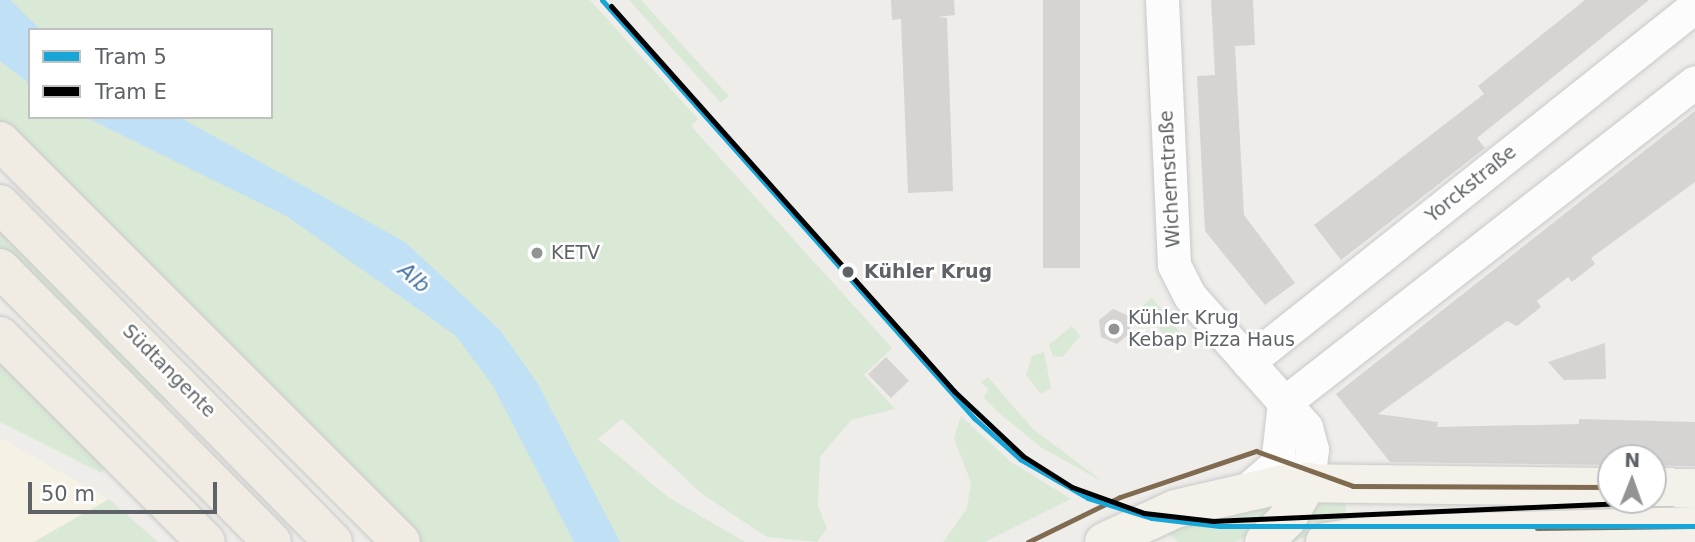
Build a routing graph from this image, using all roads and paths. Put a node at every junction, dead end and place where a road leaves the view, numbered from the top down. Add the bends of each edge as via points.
1 (1162, 0) edge
2 (1691, 0) edge
3 (1695, 6) edge
4 (1695, 82) edge
5 (0, 141) edge
6 (0, 204) edge
7 (0, 268) edge
8 (0, 336) edge
9 (1248, 362) junction
10 (1284, 403) junction
11 (1308, 482) junction
12 (1597, 486) edge
13 (1667, 487) edge
14 (1695, 488) edge
15 (1247, 490) junction
16 (1695, 526) edge
17 (1128, 538) edge
18 (206, 542) edge
19 (272, 542) edge
20 (333, 542) edge
21 (401, 542) edge
22 (1264, 542) edge
23 (1325, 542) edge

1 - 9 street, Wichernstraße via 1174,265 1190,296
2 - 3 street
3 - 9 street, Yorckstraße
4 - 10 street
5 - 21 highway
6 - 20 highway, Südtangente
7 - 19 highway
8 - 18 highway
9 - 10 street, Wichernstraße
10 - 11 street, Wichernstraße via 1308,432
10 - 15 street via 1277,464 1267,478
11 - 12 main road via 1376,488
11 - 15 main road
11 - 22 main road via 1287,519
13 - 14 main road
15 - 17 main road
16 - 23 main road via 1380,534

